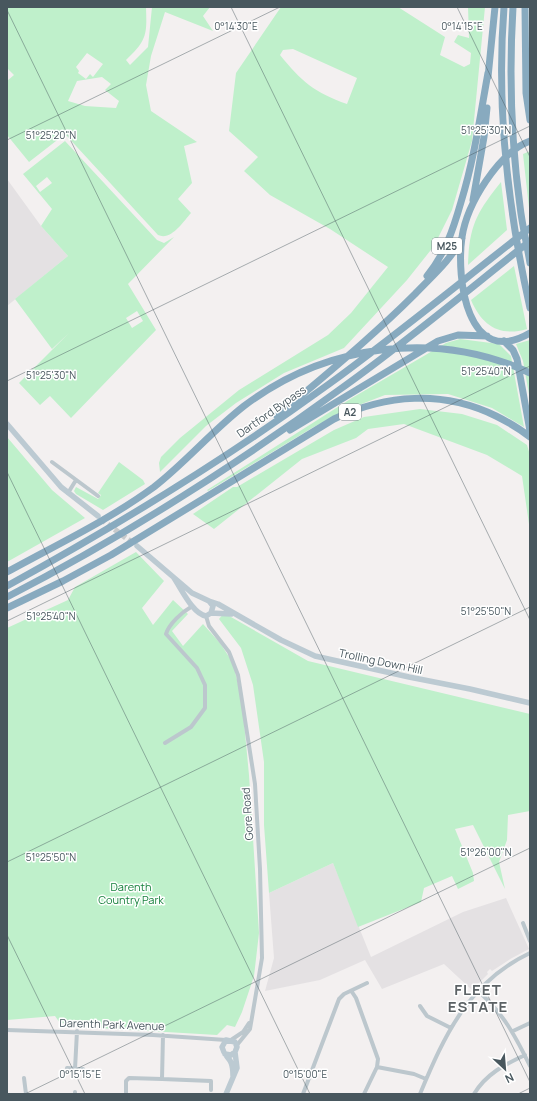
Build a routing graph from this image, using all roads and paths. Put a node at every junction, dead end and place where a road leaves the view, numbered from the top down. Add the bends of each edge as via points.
1 (495, 7) edge
2 (504, 7) edge
3 (513, 7) edge
4 (525, 10) edge
5 (530, 65) edge
6 (488, 74) junction
7 (530, 120) edge
8 (530, 141) edge
9 (472, 208) junction
10 (530, 228) edge
11 (462, 238) junction
12 (530, 241) edge
13 (530, 263) edge
14 (530, 308) edge
15 (530, 332) edge
16 (487, 336) junction
17 (366, 341) junction
18 (504, 341) junction
19 (530, 373) edge
20 (7, 424) edge
21 (530, 431) edge
22 (530, 437) edge
23 (240, 446) junction
24 (245, 456) junction
25 (52, 462) dead end
26 (76, 480) junction
27 (68, 493) junction
28 (98, 496) dead end
29 (98, 516) tunnel mouth
30 (137, 546) tunnel mouth
31 (7, 572) edge
32 (174, 578) junction
33 (7, 586) edge
34 (196, 596) junction
35 (7, 597) edge
36 (209, 601) junction
37 (190, 605) junction
38 (7, 608) edge
39 (209, 614) junction
40 (237, 615) junction
41 (530, 703) edge
42 (166, 743) dead end
43 (523, 923) dead end
44 (530, 941) edge
45 (530, 953) edge
46 (367, 983) dead end
47 (477, 990) junction
48 (352, 992) junction
49 (420, 1006) dead end
50 (251, 1020) junction
51 (530, 1023) edge
52 (451, 1028) junction
53 (7, 1030) edge
54 (77, 1031) junction
55 (513, 1031) junction
56 (163, 1035) junction
57 (216, 1040) junction
58 (229, 1040) junction
59 (237, 1045) junction
60 (222, 1047) junction
61 (236, 1052) junction
62 (225, 1054) junction
63 (525, 1055) junction
64 (530, 1066) edge
65 (377, 1067) junction
66 (67, 1068) dead end
67 (75, 1069) junction
68 (83, 1069) dead end
69 (233, 1076) junction
70 (24, 1078) dead end
71 (162, 1079) junction
72 (426, 1079) junction
73 (211, 1090) dead end
74 (26, 1094) edge
75 (126, 1094) edge
76 (226, 1094) edge
77 (303, 1094) edge
78 (364, 1094) edge
79 (420, 1094) edge
80 (474, 1094) edge

1 - 6 highway, M25
2 - 14 highway via 501,72 506,169
3 - 13 highway via 511,73 515,163
4 - 5 highway
4 - 7 highway via 526,93
6 - 9 highway, M25 via 484,137
6 - 17 highway, M25 via 471,168 446,247 431,271
8 - 9 highway via 514,149 499,164
9 - 11 highway
10 - 23 highway, Dartford Bypass via 344,373
11 - 16 highway via 461,264 465,302 472,320
11 - 17 highway via 438,271
12 - 24 highway, Dartford Bypass / A2 via 347,385
15 - 18 highway
16 - 18 highway
16 - 24 highway via 458,335 438,341
17 - 23 highway
18 - 21 highway via 518,359
19 - 31 highway via 477,355 432,348 383,349 331,361 291,377 254,399 178,466 132,502
20 - 27 main road
22 - 38 highway, A2 via 488,412 458,402 424,398 376,402 334,419 117,551
23 - 33 highway, Dartford Bypass via 139,511
24 - 35 highway, Dartford Bypass / A2 via 194,490
25 - 26 street
26 - 27 street
26 - 28 street
27 - 29 main road
30 - 32 main road
32 - 34 main road, Trolling Down Hill
32 - 37 main road
34 - 36 main road, Trolling Down Hill
34 - 37 main road
36 - 39 main road via 213,606
36 - 40 main road, Trolling Down Hill
37 - 39 main road via 200,614
37 - 42 street via 166,634 197,668 204,685 205,708 192,727
39 - 40 main road, Trolling Down Hill
39 - 50 street, Gore Road via 209,626 229,652 237,671 254,771 262,938 260,974
40 - 41 main road, Trolling Down Hill via 300,650 325,659 470,688
43 - 44 street
45 - 47 street via 500,969
46 - 48 street
47 - 52 street
47 - 55 street
48 - 65 street via 355,994 374,1047 378,1060
48 - 77 street via 343,994 338,1000
49 - 52 street via 427,1016
50 - 58 street, Gore Road via 243,1032
50 - 59 street, Gore Road via 247,1034
51 - 55 street
52 - 72 street
53 - 54 street, Darenth Park Avenue
54 - 56 street, Darenth Park Avenue
54 - 67 street
55 - 63 street
56 - 57 street, Darenth Park Avenue
56 - 71 street
57 - 58 street, Darenth Park Avenue
57 - 60 street
58 - 59 main road
58 - 60 main road
59 - 61 main road
60 - 62 main road
61 - 62 main road via 231,1055
61 - 69 main road via 238,1064
62 - 69 main road via 232,1061
63 - 64 street
63 - 80 street via 494,1071
65 - 72 street via 414,1074
65 - 78 street
66 - 67 street
67 - 68 street
69 - 76 main road
70 - 74 street
71 - 73 street via 211,1081
71 - 75 street via 129,1078 126,1081
72 - 79 street

